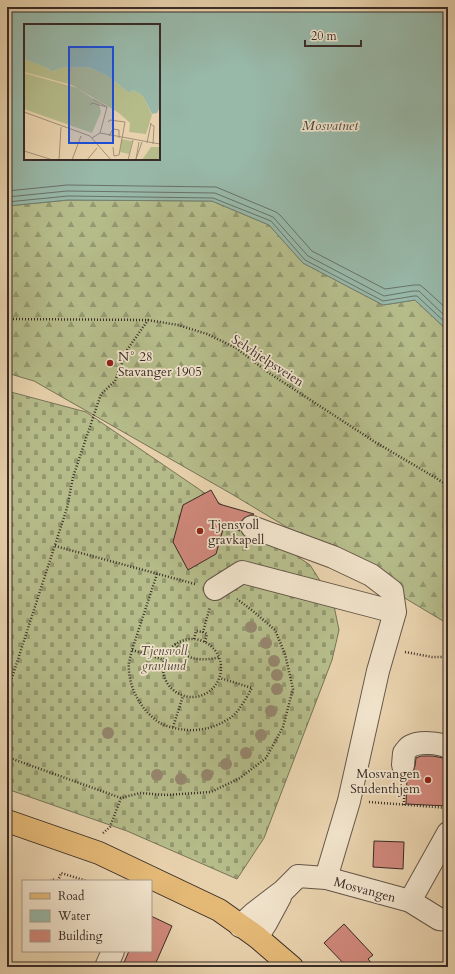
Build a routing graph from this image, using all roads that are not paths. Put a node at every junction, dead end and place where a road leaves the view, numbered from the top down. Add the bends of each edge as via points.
1 (252, 527) dead end
2 (215, 589) road end
3 (395, 612) junction
4 (448, 747) edge
5 (403, 765) dead end
6 (7, 821) edge
7 (448, 833) edge
8 (326, 878) junction
9 (410, 900) junction
10 (448, 920) edge
11 (248, 931) junction
12 (113, 952) edge
13 (106, 967) edge
14 (292, 967) edge

1 - 3 street via 333,557 371,575 392,591
2 - 3 street via 242,572
3 - 8 street via 378,671 349,800
4 - 5 street via 424,743 410,746 404,753
6 - 11 main road via 99,853 219,910
7 - 9 street
8 - 9 street, Mosvangen
8 - 11 street, Mosvangen via 298,876 253,914
9 - 10 street, Mosvangen via 439,918
11 - 14 main road
12 - 13 street

